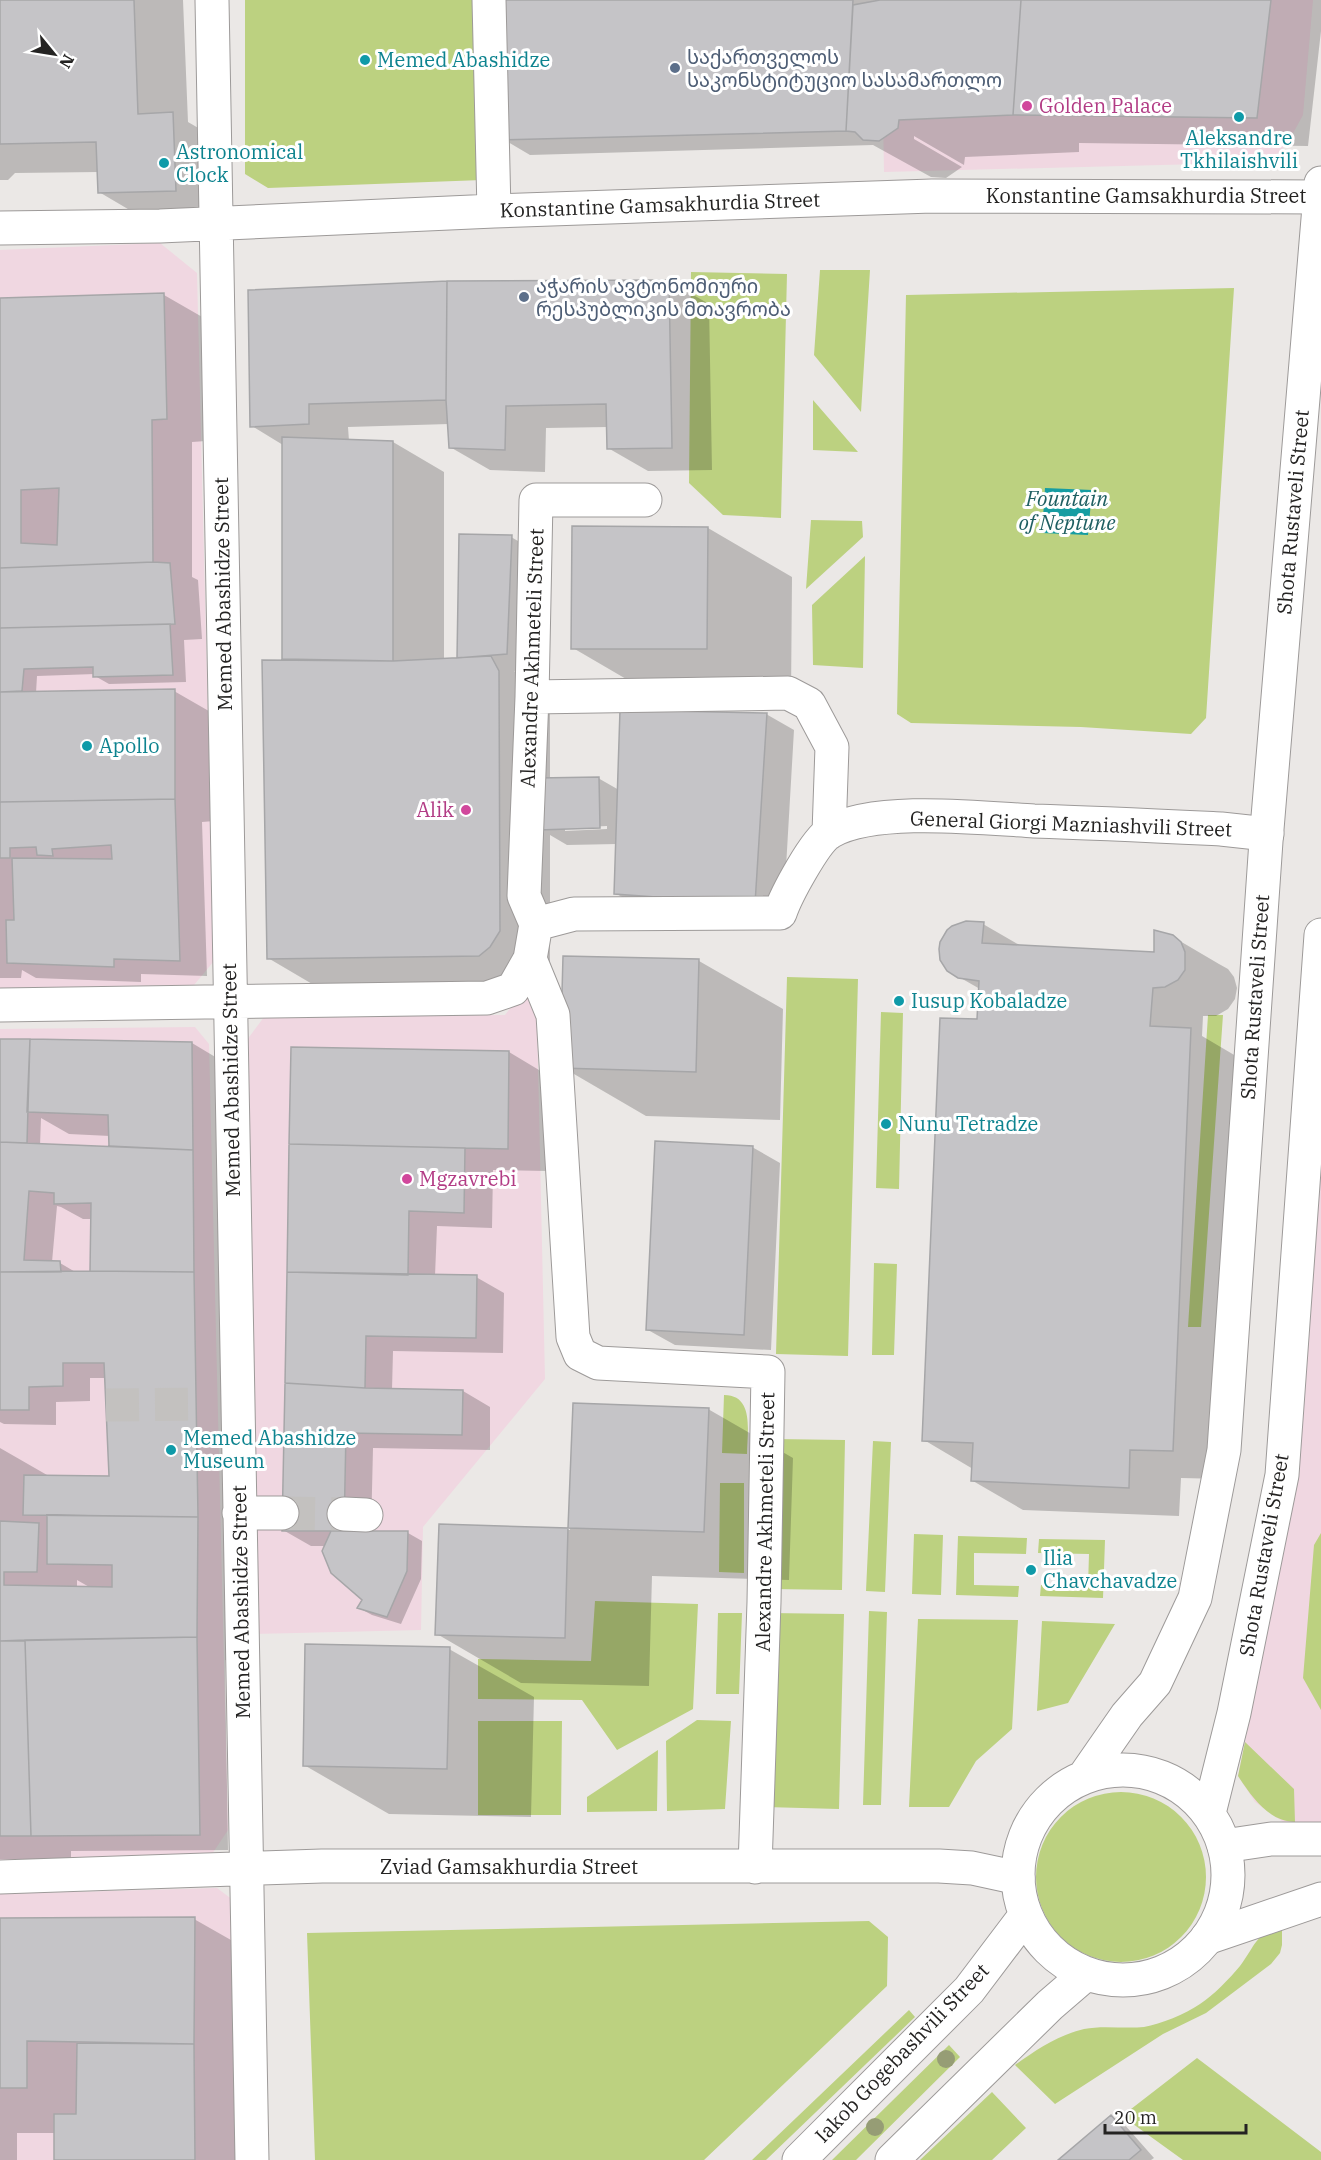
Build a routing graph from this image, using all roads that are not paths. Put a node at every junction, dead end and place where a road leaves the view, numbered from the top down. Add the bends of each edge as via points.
1 (212, 0) edge
2 (489, 0) edge
3 (1320, 190) edge
4 (494, 211) junction
5 (215, 223) junction
6 (0, 228) edge
7 (645, 500) dead end
8 (532, 697) junction
9 (829, 833) junction
10 (1267, 834) junction
11 (536, 924) junction
12 (1321, 935) edge
13 (530, 959) junction
14 (229, 1002) junction
15 (0, 1005) edge
16 (1310, 1243) edge
17 (282, 1512) tunnel mouth
18 (239, 1513) junction
19 (1084, 1777) junction
20 (1209, 1813) junction
21 (1321, 1839) edge
22 (1224, 1846) junction
23 (755, 1867) junction
24 (246, 1869) junction
25 (0, 1877) edge
26 (1018, 1878) junction
27 (1321, 1899) edge
28 (1025, 1916) junction
29 (1207, 1938) junction
30 (1086, 1974) junction
31 (252, 2160) edge
32 (799, 2160) edge
33 (892, 2160) edge

1 - 5 street, Memed Abashidze Street
2 - 4 street
3 - 4 street, Konstantine Gamsakhurdia Street via 932,196
3 - 10 street, Shota Rustaveli Street
4 - 5 street, Konstantine Gamsakhurdia Street
5 - 6 street, Konstantine Gamsakhurdia Street
5 - 14 street, Memed Abashidze Street
7 - 8 street, Alexandre Akhmeteli Street via 536,500
8 - 9 street via 788,693 809,704 832,747
8 - 11 street, Alexandre Akhmeteli Street via 524,896
9 - 10 street, General Giorgi Mazniashvili Street via 859,822 916,815
9 - 11 street via 786,895 780,913 574,914
10 - 19 street, Shota Rustaveli Street via 1222,1461 1195,1598 1155,1683 1126,1715
11 - 13 street
12 - 16 street, Shota Rustaveli Street
13 - 14 street via 513,988 487,998
13 - 23 street, Alexandre Akhmeteli Street via 553,1015 573,1337 580,1354 598,1363 768,1372
14 - 15 street
14 - 18 street, Memed Abashidze Street
16 - 20 street, Shota Rustaveli Street via 1282,1475 1234,1713
17 - 18 street
18 - 24 street, Memed Abashidze Street
19 - 20 street via 1118,1769 1152,1773 1184,1788
19 - 26 street via 1056,1793 1035,1816 1021,1846
20 - 22 street
21 - 22 street via 1271,1839
22 - 29 street via 1228,1878 1223,1910
23 - 24 street, Zviad Gamsakhurdia Street
23 - 26 street, Zviad Gamsakhurdia Street via 939,1866
24 - 25 street, Zviad Gamsakhurdia Street
24 - 31 street, Memed Abashidze Street
26 - 28 street
27 - 29 street
28 - 30 street via 1050,1951
28 - 32 street, Iakob Gogebashvili Street via 969,1990
29 - 30 street via 1183,1961 1153,1976 1119,1981
30 - 33 street

